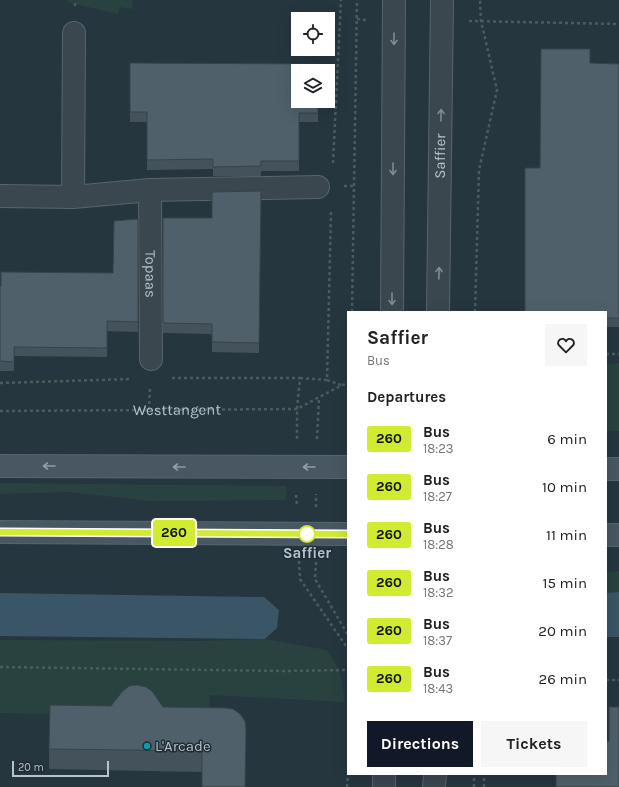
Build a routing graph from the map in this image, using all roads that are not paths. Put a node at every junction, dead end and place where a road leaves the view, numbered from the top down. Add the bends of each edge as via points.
1 (442, 0) edge
2 (394, 10) edge
3 (74, 33) dead end
4 (318, 186) dead end
5 (150, 190) junction
6 (0, 196) edge
7 (72, 197) junction
8 (392, 311) edge
9 (438, 311) edge
10 (151, 358) dead end
11 (0, 466) edge
12 (347, 467) edge
13 (607, 469) edge
14 (619, 469) edge
15 (0, 532) edge
16 (347, 534) edge
17 (607, 535) edge
18 (619, 535) edge
19 (384, 775) edge
20 (435, 775) edge
21 (384, 787) edge
22 (434, 787) edge

9 -> 1 street, Saffier
2 -> 8 street
3 - 7 street
4 - 5 street
5 - 7 street
5 - 10 street, Topaas
6 - 7 street
12 -> 11 main road
13 - 14 main road
15 - 16 main road
17 - 18 main road
19 - 21 street
20 - 22 street

